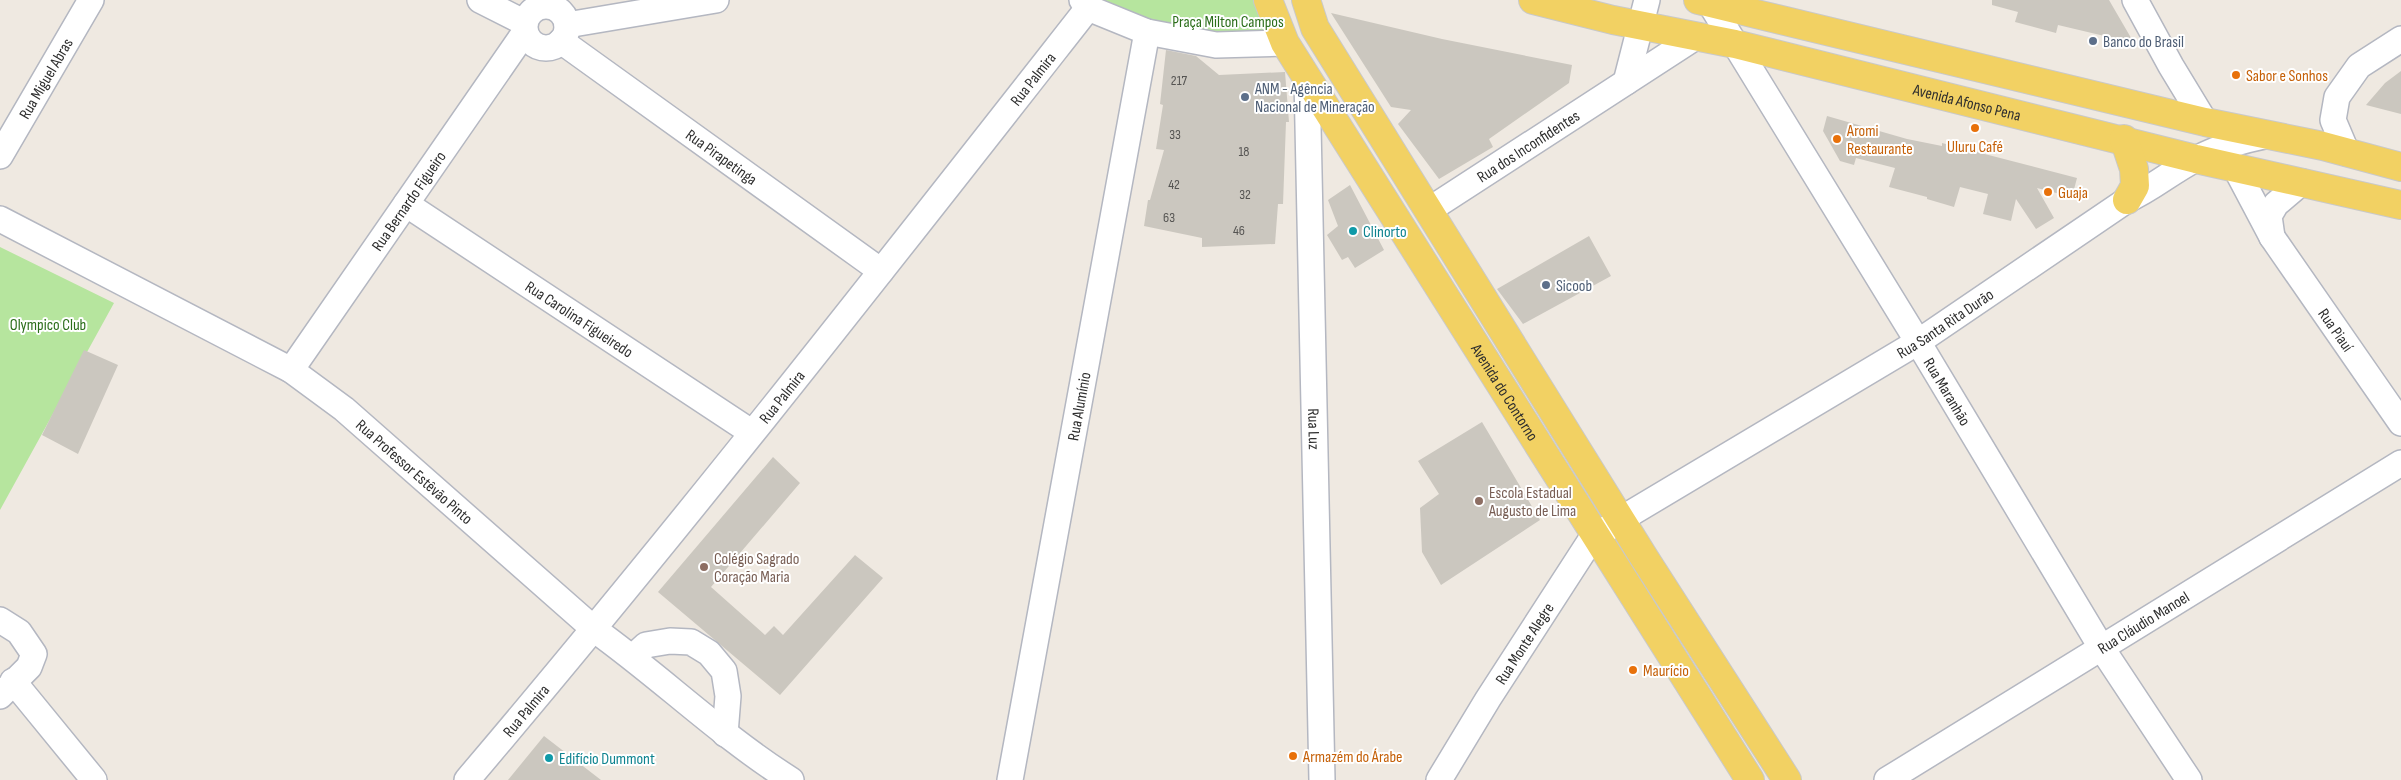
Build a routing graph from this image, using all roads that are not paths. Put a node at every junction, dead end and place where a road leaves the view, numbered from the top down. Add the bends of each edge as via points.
1 (91, 0) edge
2 (480, 0) edge
3 (716, 0) edge
4 (1268, 0) edge
5 (1306, 0) edge
6 (1533, 0) edge
7 (2135, 0) edge
8 (1705, 1) edge
9 (1085, 4) edge
10 (1754, 5) edge
11 (1644, 12) edge
12 (560, 18) edge
13 (525, 28) junction
14 (1147, 32) junction
15 (1696, 36) junction
16 (2401, 39) edge
17 (1285, 43) junction
18 (1735, 44) junction
19 (1307, 79) junction
20 (1626, 82) junction
21 (2206, 122) junction
22 (2269, 135) junction
23 (2124, 139) junction
24 (2347, 153) junction
25 (0, 156) edge
26 (2196, 159) junction
27 (2235, 167) junction
28 (2401, 167) edge
29 (2302, 182) junction
30 (2127, 200) junction
31 (406, 204) junction
32 (2401, 205) edge
33 (1428, 210) junction
34 (0, 219) edge
35 (2272, 237) junction
36 (881, 271) junction
37 (1918, 342) junction
38 (291, 370) junction
39 (2401, 422) edge
40 (751, 432) junction
41 (2401, 463) edge
42 (1622, 521) junction
43 (1594, 535) junction
44 (0, 620) edge
45 (595, 630) junction
46 (2101, 647) junction
47 (633, 657) junction
48 (6, 688) edge
49 (725, 734) junction
50 (94, 780) edge
51 (467, 780) edge
52 (791, 780) edge
53 (1010, 780) edge
54 (1322, 780) edge
55 (1439, 780) edge
56 (1750, 780) edge
57 (1787, 780) edge
58 (1887, 780) edge
59 (2189, 780) edge

1 - 25 street, Rua Miguel Abras
2 - 13 street
3 - 12 street
4 - 17 main road, Avenida do Contorno
5 - 33 main road, Avenida do Contorno via 1315,28
6 - 11 main road, Avenida Afonso Pena
7 - 21 street
8 - 10 main road
8 - 18 street, Rua Maranhão
9 - 14 street
9 - 36 street, Rua Palmira
10 - 21 main road
11 - 15 main road, Avenida Afonso Pena
11 - 20 street
12 - 13 street via 536,9
12 - 13 street via 553,46 543,48 530,41
12 - 36 street, Rua Pirapetinga
13 - 31 street, Rua Bernardo Figueiro
14 - 17 street via 1216,45
14 - 53 street, Rua Alumínio
15 - 18 main road, Avenida Afonso Pena
15 - 20 street, Rua dos Inconfidentes
16 - 24 street via 2359,66 2337,97 2333,120
17 - 19 main road, Avenida do Contorno
18 - 23 main road, Avenida Afonso Pena
18 - 37 street, Rua Maranhão
19 - 43 main road, Avenida do Contorno
19 - 54 street, Rua Luz
20 - 33 street, Rua dos Inconfidentes
21 - 22 main road
22 - 24 main road
22 - 26 street, Rua Santa Rita Durão via 2230,144
23 - 26 main road, Avenida Afonso Pena
23 - 30 main road via 2134,169 2135,186
24 - 28 main road
26 - 27 main road, Avenida Afonso Pena
26 - 30 street, Rua Santa Rita Durão via 2146,192
27 - 29 main road, Avenida Afonso Pena
27 - 35 street, Rua Piauí
29 - 32 main road, Avenida Afonso Pena
29 - 35 street via 2276,204 2269,216
30 - 37 street, Rua Santa Rita Durão
31 - 38 street, Rua Bernardo Figueiro
31 - 40 street, Rua Carolina Figueiredo
33 - 42 main road, Avenida do Contorno
34 - 38 street, Rua Professor Estêvão Pinto
35 - 39 street, Rua Piauí
36 - 40 street, Rua Palmira
37 - 42 street, Rua Santa Rita Durão
37 - 46 street, Rua Maranhão
38 - 45 street, Rua Professor Estêvão Pinto via 344,409
40 - 45 street, Rua Palmira
41 - 46 street, Rua Cláudio Manoel
42 - 43 street
42 - 57 main road, Avenida do Contorno
43 - 55 street, Rua Monte Alegre
43 - 56 main road, Avenida do Contorno
44 - 48 street via 19,632 34,654 29,666
45 - 47 street, Rua Professor Estêvão Pinto
45 - 51 street, Rua Palmira
46 - 58 street, Rua Cláudio Manoel
46 - 59 street, Rua Maranhão
47 - 49 street, Rua Professor Estêvão Pinto
47 - 49 street via 646,645 670,641 692,642 709,653 724,671 728,696
48 - 50 street
49 - 52 street, Rua Professor Estêvão Pinto

